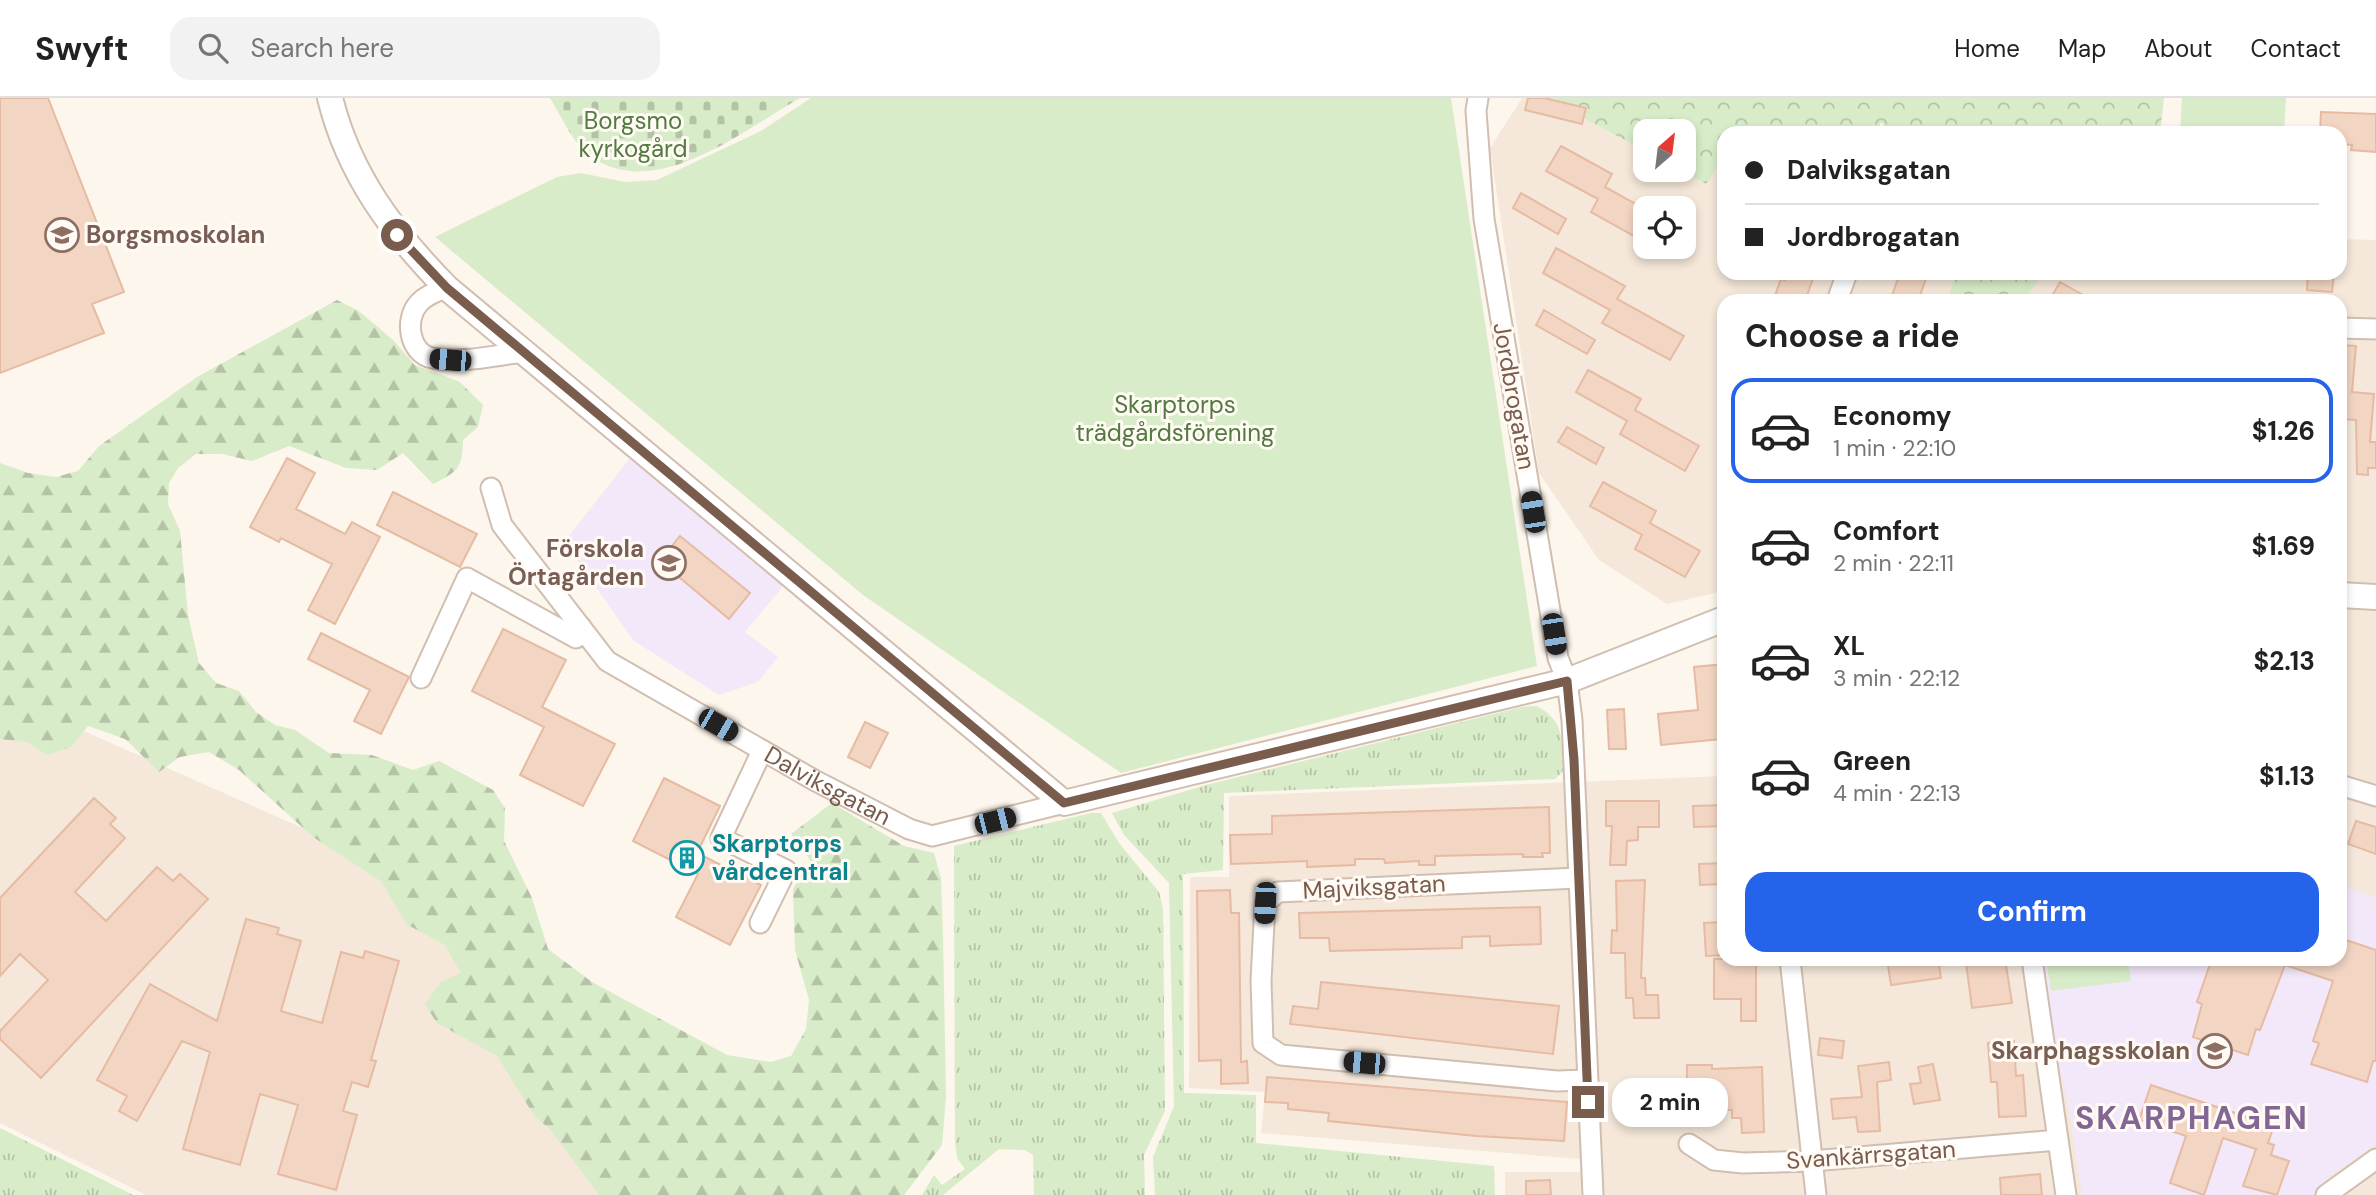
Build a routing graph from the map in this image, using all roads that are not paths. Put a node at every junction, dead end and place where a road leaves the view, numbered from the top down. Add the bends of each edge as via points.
1 (330, 98) edge
2 (1478, 98) edge
3 (447, 288) junction
4 (2347, 328) edge
5 (2376, 329) edge
6 (525, 352) junction
7 (491, 488) dead end
8 (2347, 595) edge
9 (2376, 597) edge
10 (1717, 622) edge
11 (581, 627) junction
12 (421, 678) dead end
13 (1567, 681) junction
14 (762, 751) junction
15 (2347, 787) edge
16 (2376, 796) edge
17 (1064, 803) junction
18 (1578, 878) junction
19 (760, 923) dead end
20 (1791, 966) edge
21 (2033, 966) edge
22 (1587, 1080) junction
23 (2057, 1140) junction
24 (1689, 1144) dead end
25 (2376, 1159) edge
26 (1812, 1161) junction
27 (1593, 1195) edge
28 (1816, 1195) edge
29 (2066, 1195) edge
30 (2326, 1195) edge

1 - 3 street via 359,177 397,235
2 - 13 street, Jordbrogatan via 1484,219 1558,658
3 - 6 street
3 - 6 street via 418,304 411,318 415,346 429,358
4 - 5 street
6 - 17 street
7 - 11 street, Dalviksgatan via 502,525
8 - 9 street
10 - 13 street, Dalviksgatan
11 - 12 street via 576,638 467,578
11 - 14 street, Dalviksgatan via 607,661
13 - 17 street, Dalviksgatan
13 - 18 street, Jordbrogatan
14 - 17 street, Dalviksgatan via 909,829 932,836
14 - 19 street via 722,838 786,870
15 - 16 street
18 - 22 street, Jordbrogatan
18 - 22 street, Majviksgatan via 1278,892 1265,903 1263,1043 1281,1055
20 - 26 street
21 - 23 street
22 - 27 street, Jordbrogatan
23 - 26 street, Svankärrsgatan
23 - 29 street
24 - 26 street, Svankärrsgatan via 1714,1160
25 - 30 street
26 - 28 street

